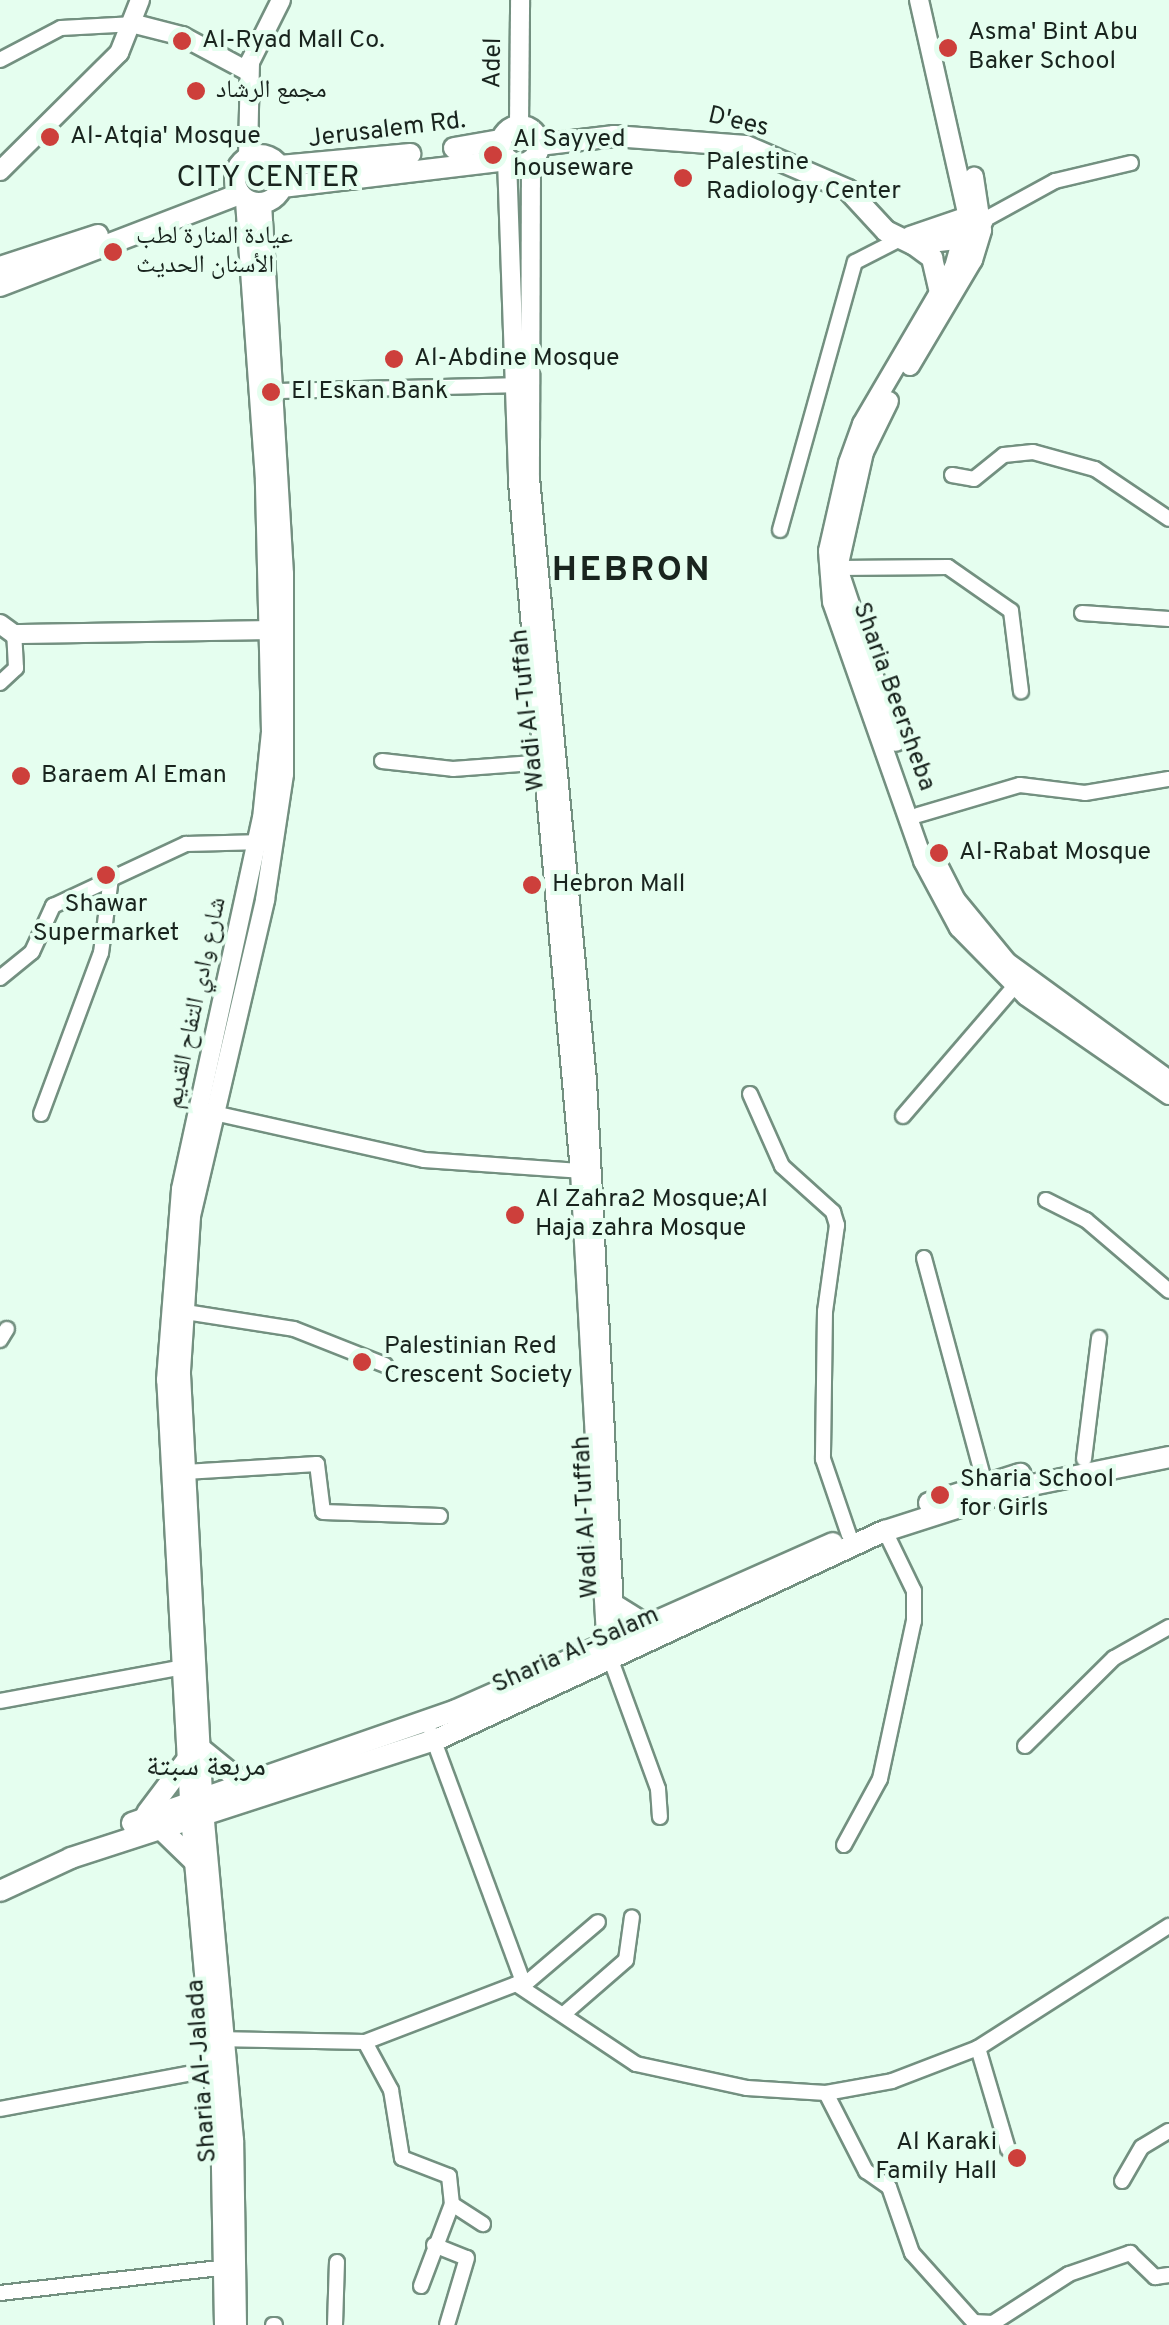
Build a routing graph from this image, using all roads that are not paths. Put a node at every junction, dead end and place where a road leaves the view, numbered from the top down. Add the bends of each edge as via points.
1 (140, 0) edge
2 (281, 0) edge
3 (520, 0) edge
4 (918, 0) edge
5 (928, 0) edge
6 (135, 24) junction
7 (0, 60) edge
8 (249, 72) junction
9 (519, 126) junction
10 (504, 150) junction
11 (535, 153) junction
12 (248, 158) junction
13 (1130, 163) dead end
14 (0, 171) edge
15 (281, 176) junction
16 (245, 194) junction
17 (972, 226) junction
18 (905, 242) junction
19 (0, 267) edge
20 (0, 286) edge
21 (940, 294) junction
22 (516, 385) junction
23 (275, 391) junction
24 (952, 476) dead end
25 (1169, 519) edge
26 (780, 530) dead end
27 (838, 568) junction
28 (1082, 613) dead end
29 (1169, 619) edge
30 (7, 629) edge
31 (278, 631) junction
32 (0, 683) edge
33 (1021, 691) dead end
34 (382, 761) dead end
35 (547, 762) junction
36 (1169, 779) edge
37 (918, 815) junction
38 (266, 842) junction
39 (111, 878) junction
40 (0, 978) edge
41 (1014, 986) junction
42 (1169, 1080) edge
43 (750, 1094) dead end
44 (1169, 1096) edge
45 (207, 1111) junction
46 (41, 1114) dead end
47 (903, 1116) dead end
48 (580, 1170) junction
49 (1046, 1200) dead end
50 (924, 1258) dead end
51 (1169, 1291) edge
52 (176, 1310) junction
53 (1100, 1338) dead end
54 (385, 1364) dead end
55 (1169, 1444) edge
56 (1169, 1457) edge
57 (1084, 1458) junction
58 (184, 1472) junction
59 (985, 1484) junction
60 (440, 1516) dead end
61 (885, 1532) junction
62 (849, 1535) junction
63 (616, 1606) junction
64 (650, 1626) junction
65 (1169, 1627) edge
66 (611, 1650) junction
67 (182, 1667) junction
68 (0, 1700) edge
69 (419, 1724) junction
70 (438, 1738) junction
71 (1025, 1746) dead end
72 (194, 1755) junction
73 (244, 1784) junction
74 (197, 1808) junction
75 (660, 1816) dead end
76 (149, 1824) junction
77 (844, 1845) dead end
78 (194, 1862) junction
79 (0, 1876) edge
80 (0, 1891) edge
81 (632, 1917) dead end
82 (598, 1922) dead end
83 (1168, 1930) edge
84 (524, 1985) junction
85 (565, 2013) junction
86 (218, 2039) junction
87 (365, 2042) junction
88 (978, 2048) junction
89 (214, 2069) junction
90 (826, 2093) junction
91 (0, 2109) edge
92 (1169, 2131) edge
93 (1008, 2148) dead end
94 (1122, 2182) dead end
95 (452, 2204) junction
96 (483, 2224) dead end
97 (434, 2245) junction
98 (337, 2262) dead end
99 (221, 2268) junction
100 (1169, 2275) edge
101 (421, 2286) dead end
102 (0, 2293) edge
103 (224, 2325) edge
104 (238, 2325) edge
105 (336, 2325) edge
106 (447, 2325) edge

1 - 6 street
2 - 8 street
3 - 9 street, Adel
4 - 17 street
5 - 17 street
6 - 7 street via 61,28
6 - 8 street via 182,36
6 - 14 street via 96,80
8 - 12 street
9 - 10 main road
9 - 11 main road
10 - 11 main road, Jerusalem Rd.
10 - 15 main road, Jerusalem Rd.
10 - 22 street, Wadi Al-Tuffah
11 - 18 main road, D'ees via 614,136 746,146 848,190
11 - 63 street, Wadi Al-Tuffah via 530,478 587,1081
12 - 15 main road via 269,156
12 - 16 main road
13 - 17 street via 1054,181
15 - 16 main road
16 - 19 main road
16 - 20 main road
16 - 23 street, شارع وادي التفاح القديم
16 - 31 street, شارع وادي التفاح القديم
17 - 18 main road
17 - 21 street, Sharia Beersheba
17 - 27 street via 961,288 864,452
18 - 21 main road, D'ees via 932,258
18 - 26 street via 855,262
21 - 41 street, Sharia Beersheba via 862,424 836,507 827,580 932,884 959,928
22 - 23 street
22 - 35 street, Wadi Al-Tuffah
23 - 31 street, شارع وادي التفاح القديم
24 - 25 street via 974,479 1004,455 1034,452 1095,469
27 - 33 street via 948,566 1011,611
27 - 37 street, Sharia Beersheba
28 - 29 street
30 - 31 street
30 - 32 street via 16,668
31 - 38 street, شارع وادي التفاح القديم via 284,774
34 - 35 street via 453,770
35 - 48 street, Wadi Al-Tuffah
36 - 37 street via 1085,792 1020,785
37 - 42 street, Sharia Beersheba via 956,900 1007,962
38 - 39 street via 186,844
38 - 45 street, شارع وادي التفاح القديم
39 - 40 street via 53,906 32,952
39 - 46 street via 100,953
41 - 44 street, Sharia Beersheba
41 - 47 street
43 - 62 street via 782,1166 834,1212 837,1225 825,1311 823,1459
45 - 48 street via 424,1160
45 - 52 street, شارع وادي التفاح القديم
48 - 66 street, Wadi Al-Tuffah
49 - 51 street via 1086,1220
50 - 59 street
52 - 54 street via 294,1328
52 - 58 street, شارع وادي التفاح القديم
52 - 67 street, شارع وادي التفاح القديم
53 - 57 street
55 - 57 main road, Sharia Al-Salam
56 - 61 main road, Sharia Al-Salam via 1022,1487
57 - 59 main road, Sharia Al-Salam
58 - 60 street via 317,1464 322,1512
58 - 72 street, شارع وادي التفاح القديم
59 - 62 main road, Sharia Al-Salam
61 - 66 main road, Sharia Al-Salam
61 - 77 street via 914,1590 914,1621 880,1779
62 - 64 main road, Sharia Al-Salam
63 - 64 main road
63 - 66 street, Wadi Al-Tuffah
64 - 66 main road, Sharia Al-Salam
65 - 71 street via 1114,1658
66 - 69 main road, Sharia Al-Salam
66 - 70 main road, Sharia Al-Salam
66 - 75 street via 658,1790
67 - 68 street
67 - 72 street, شارع وادي التفاح القديم
69 - 70 street
69 - 73 main road, Sharia Al-Salam
70 - 74 main road, Sharia Al-Salam
70 - 84 street
72 - 73 main road
72 - 74 street, شارع وادي التفاح القديم
72 - 76 main road
73 - 74 main road, Sharia Al-Salam
74 - 76 main road, Sharia Al-Salam
74 - 78 street, Sharia Al-Jalada
74 - 86 street, Sharia Al-Jalada
76 - 78 main road
76 - 79 main road, Sharia Al-Salam
76 - 80 main road, Sharia Al-Salam
78 - 86 street, Sharia Al-Jalada
81 - 85 street via 626,1960
82 - 84 street
83 - 88 street
84 - 85 street
84 - 87 street
85 - 90 street via 594,2042 636,2064 746,2088
86 - 87 street
86 - 89 street, Sharia Al-Jalada
86 - 104 street, Sharia Al-Jalada
87 - 95 street via 391,2090 402,2158 449,2176
88 - 90 street via 892,2081
88 - 93 street
89 - 91 street
89 - 99 street, Sharia Al-Jalada
90 - 100 street via 866,2171 889,2186 912,2254 974,2322 993,2323 1069,2274 1130,2254 1156,2277
92 - 94 street via 1142,2148
95 - 96 street
95 - 97 street
97 - 101 street
97 - 106 street via 468,2258
98 - 105 street
99 - 102 street
99 - 103 street, Sharia Al-Jalada

